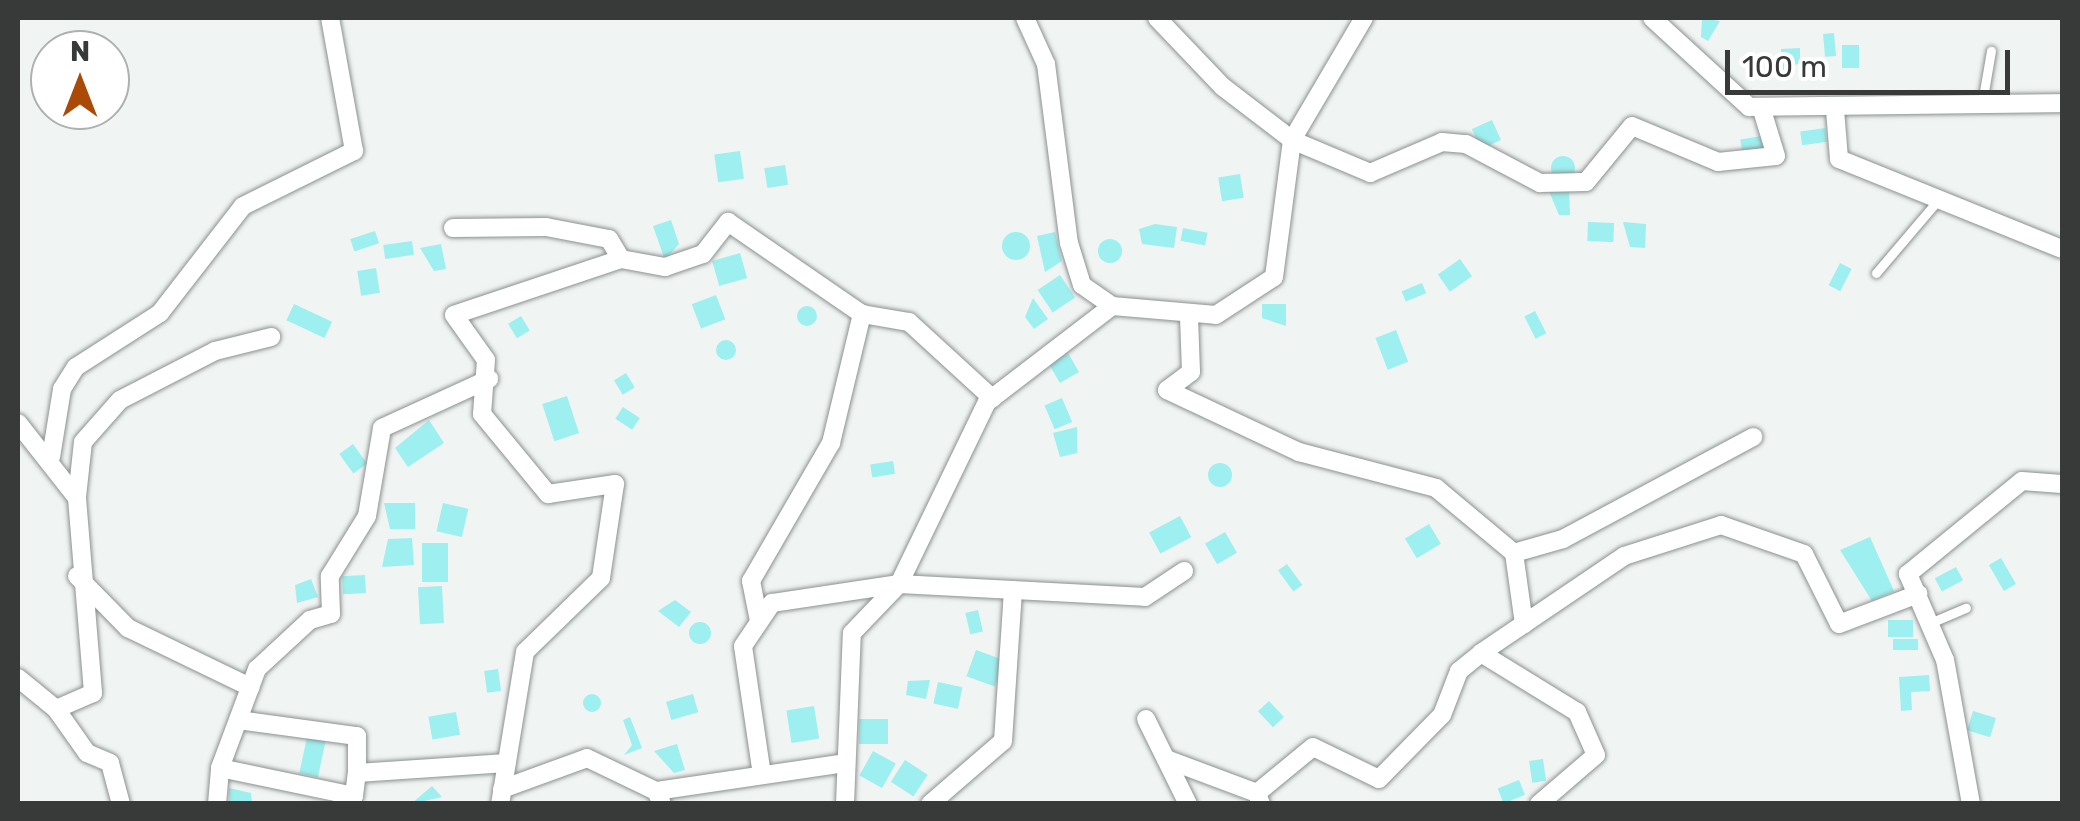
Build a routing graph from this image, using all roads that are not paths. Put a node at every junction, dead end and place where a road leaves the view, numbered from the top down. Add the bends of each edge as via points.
1 (330, 18) edge
2 (1025, 18) edge
3 (1158, 18) edge
4 (1364, 18) edge
5 (1652, 18) edge
6 (1990, 51) dead end
7 (2062, 103) edge
8 (1982, 106) junction
9 (1762, 107) junction
10 (1835, 110) junction
11 (1292, 140) junction
12 (1939, 199) junction
13 (453, 228) dead end
14 (2062, 249) edge
15 (621, 260) junction
16 (1876, 273) dead end
17 (1112, 306) junction
18 (862, 314) junction
19 (1189, 317) junction
20 (271, 337) dead end
21 (489, 379) junction
22 (992, 398) junction
23 (18, 423) edge
24 (1753, 437) dead end
25 (51, 457) junction
26 (2062, 484) edge
27 (77, 498) junction
28 (1514, 553) junction
29 (1184, 571) dead end
30 (77, 576) junction
31 (899, 584) junction
32 (1012, 590) junction
33 (1918, 594) junction
34 (1966, 608) dead end
35 (760, 621) junction
36 (1930, 623) junction
37 (1524, 624) junction
38 (1480, 653) junction
39 (18, 678) edge
40 (250, 686) junction
41 (56, 708) junction
42 (1146, 719) dead end
43 (238, 720) junction
44 (1166, 759) junction
45 (507, 763) junction
46 (846, 763) junction
47 (220, 768) junction
48 (357, 773) junction
49 (762, 775) junction
50 (354, 796) junction
51 (501, 796) edge
52 (659, 797) edge
53 (1259, 798) edge
54 (120, 804) edge
55 (217, 804) edge
56 (327, 804) edge
57 (844, 804) edge
58 (930, 804) edge
59 (1188, 804) edge
60 (1539, 804) edge
61 (1971, 804) edge

1 - 25 street via 354,151 244,206 160,313 76,367 62,388
2 - 17 street via 1046,64 1082,285
3 - 11 street via 1223,87
4 - 11 street
5 - 9 street via 1750,106
6 - 8 lane
7 - 8 street
8 - 10 street
9 - 10 street
9 - 11 street via 1776,156 1718,162 1632,126 1586,182 1540,183 1466,144 1442,142 1370,173
10 - 12 street via 1839,159
11 - 19 street via 1274,278 1216,315
12 - 14 street
12 - 16 lane
13 - 15 street via 546,227 609,239
15 - 18 street via 665,267 703,254 728,222
15 - 21 street via 454,315
17 - 19 street
17 - 22 street
18 - 22 street via 908,322
18 - 35 street via 831,443 752,581
19 - 28 street via 1191,372 1167,390 1299,452 1436,488
20 - 27 street via 216,351 120,400 82,442
21 - 40 street via 382,428 380,476 330,576 331,614 310,620 257,668
21 - 45 street via 482,414 548,494 615,484 601,578 525,652
22 - 31 street
23 - 25 street
24 - 28 street via 1563,539
25 - 27 street
26 - 33 street via 2022,482 2006,492 1988,517 1908,574
27 - 30 street
28 - 37 street
29 - 32 street via 1146,597
30 - 40 street via 128,628
30 - 41 street via 93,693
31 - 32 street
31 - 35 street via 772,603
31 - 46 street via 852,634
32 - 58 street via 1003,741
33 - 36 street
33 - 37 street via 1839,624 1804,554 1721,525 1624,556
34 - 36 lane
35 - 49 street via 743,646
36 - 61 street
37 - 38 street
38 - 53 street via 1459,671 1442,715 1379,780 1313,747
38 - 60 street via 1577,712 1596,755
39 - 41 street
40 - 43 street
41 - 54 street via 78,744 110,763
42 - 44 street
43 - 47 street
43 - 48 street via 357,736
44 - 53 street
44 - 59 street
45 - 48 street
45 - 51 street
46 - 49 street
46 - 57 street
47 - 50 street
47 - 55 street
48 - 50 street
49 - 52 street
50 - 56 street
51 - 52 street via 587,758

